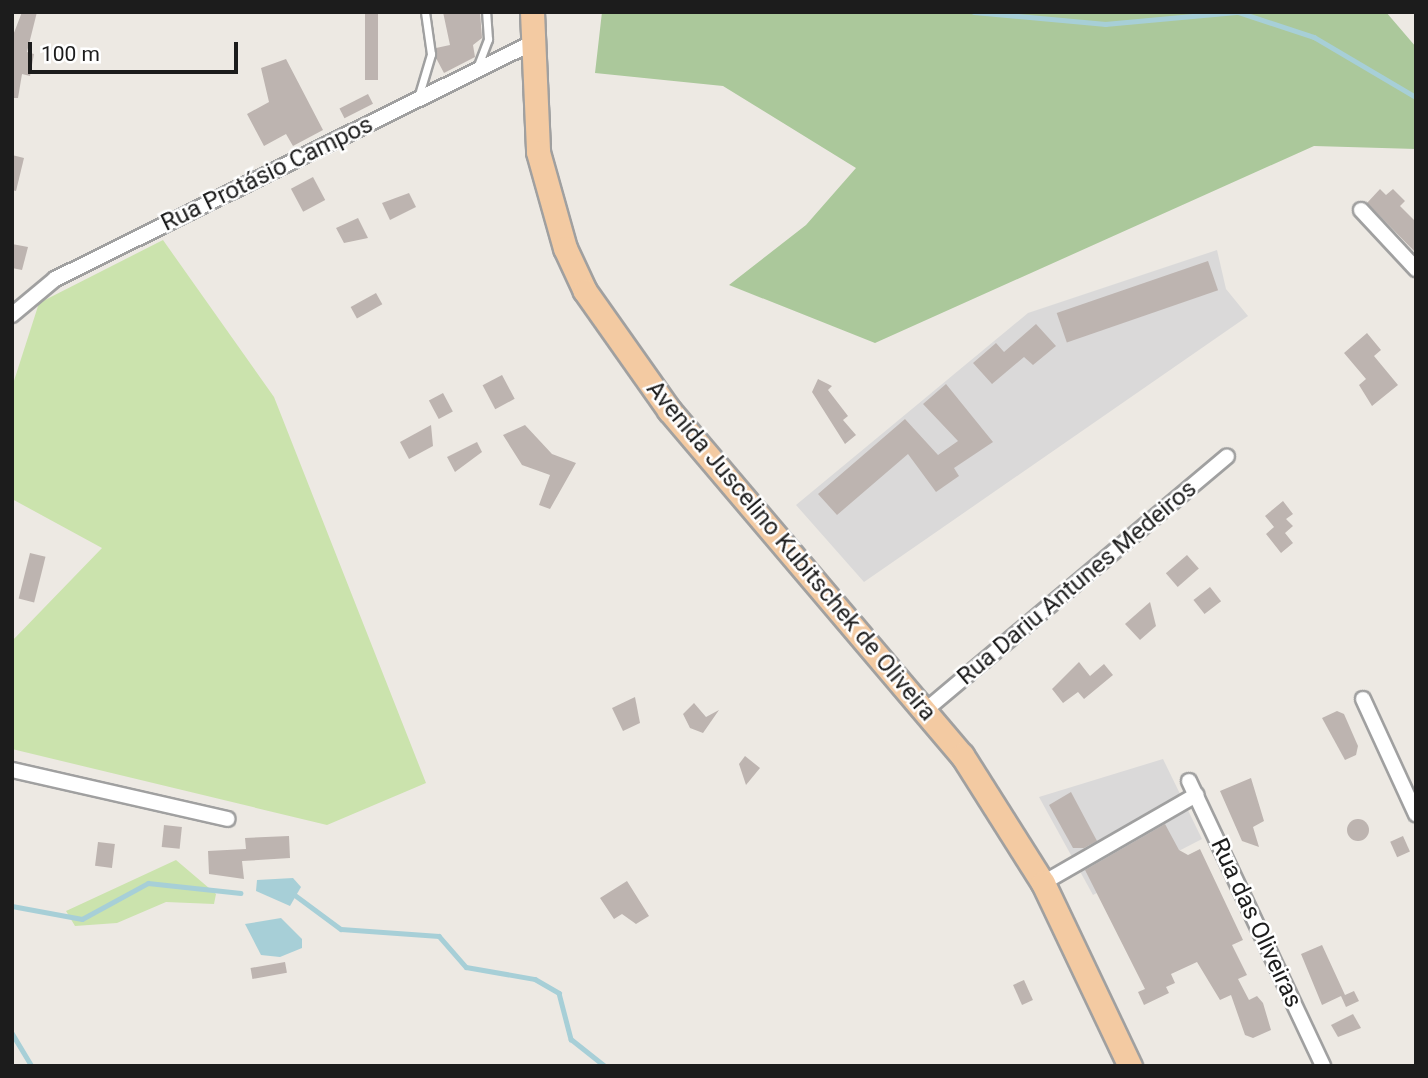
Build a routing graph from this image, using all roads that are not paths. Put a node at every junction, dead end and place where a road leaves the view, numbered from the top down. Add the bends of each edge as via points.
1 (425, 12) edge
2 (486, 12) edge
3 (532, 12) edge
4 (530, 44) junction
5 (477, 70) junction
6 (418, 99) junction
7 (1361, 210) dead end
8 (1416, 269) edge
9 (12, 315) edge
10 (1227, 456) dead end
11 (1363, 699) dead end
12 (927, 709) junction
13 (12, 770) edge
14 (1189, 781) dead end
15 (1196, 795) junction
16 (1416, 814) edge
17 (228, 819) dead end
18 (1043, 883) junction
19 (1130, 1066) edge
20 (1323, 1066) edge

1 - 6 lane via 431,54
2 - 5 lane via 488,39
3 - 4 main road, Avenida Juscelino Kubitschek de Oliveira
4 - 5 street, Rua Protásio Campos
4 - 12 main road, Avenida Juscelino Kubitschek de Oliveira via 531,102 548,196 565,248 608,328
5 - 6 street, Rua Protásio Campos
6 - 9 street, Rua Protásio Campos via 55,279
7 - 8 street
10 - 12 street, Rua Dariu Antunes Medeiros
11 - 16 street
12 - 18 main road, Avenida Juscelino Kubitschek de Oliveira via 997,805
13 - 17 street
14 - 15 street, Rua das Oliveiras
15 - 18 street
15 - 20 street, Rua das Oliveiras
18 - 19 main road, Avenida Juscelino Kubitschek de Oliveira

